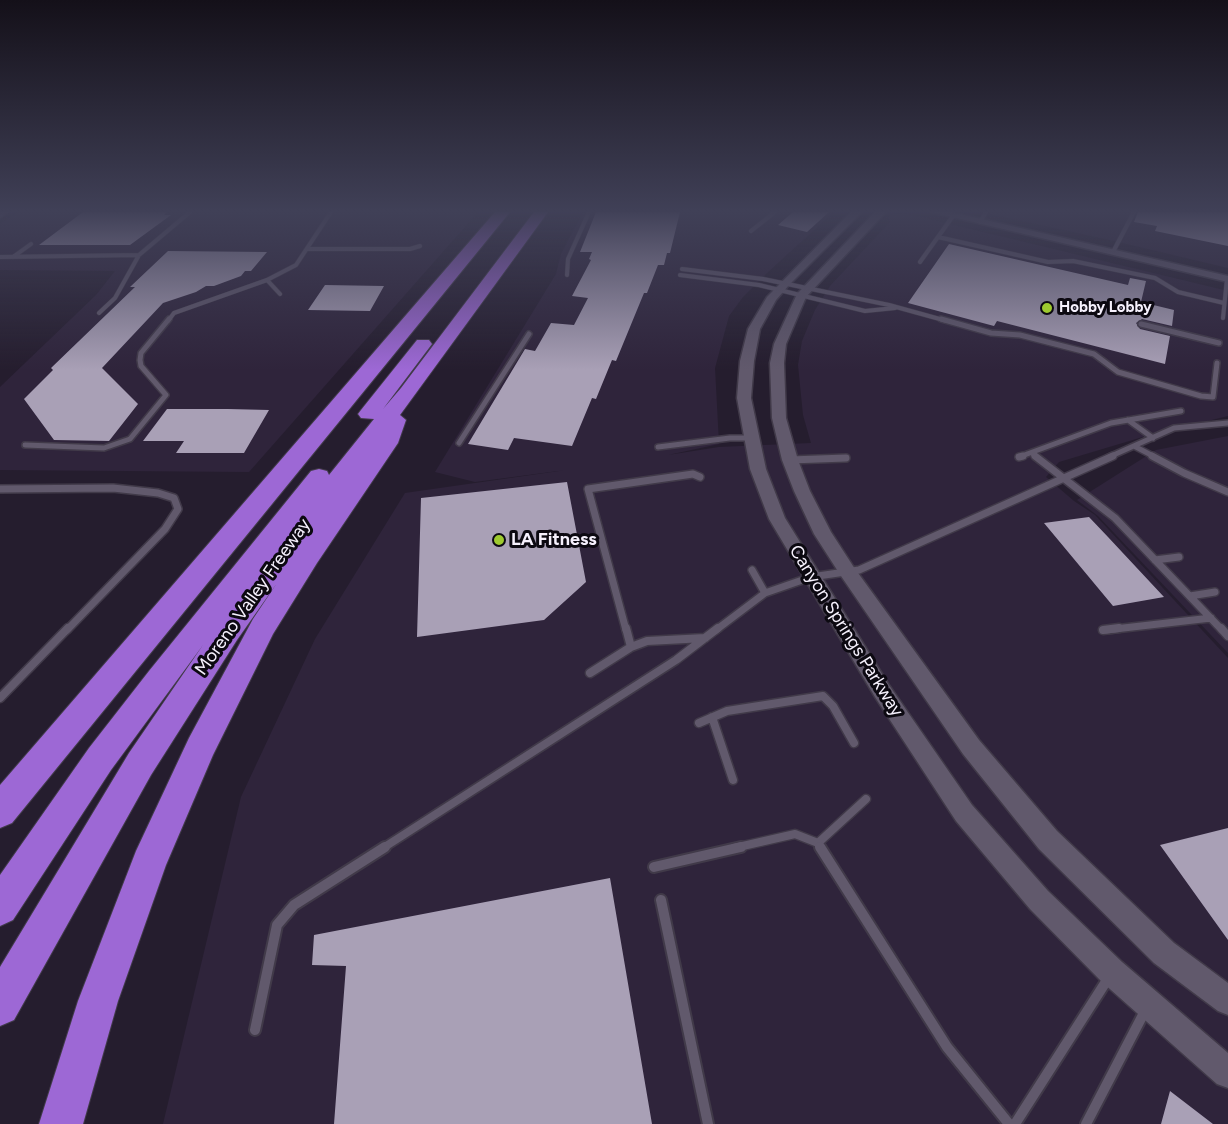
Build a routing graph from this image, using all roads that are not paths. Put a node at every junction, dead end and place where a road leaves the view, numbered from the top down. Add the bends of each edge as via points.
1 (135, 264) edge
2 (296, 264) edge
3 (459, 264) edge
4 (485, 264) edge
5 (502, 264) edge
6 (568, 264) edge
7 (805, 264) edge
8 (831, 264) edge
9 (1090, 264) edge
10 (1166, 264) edge
11 (682, 269) dead end
12 (567, 275) dead end
13 (680, 275) dead end
14 (1228, 279) edge
15 (267, 280) junction
16 (782, 287) junction
17 (805, 292) junction
18 (280, 294) dead end
19 (1224, 303) junction
20 (898, 308) junction
21 (99, 313) dead end
22 (1223, 318) dead end
23 (1141, 324) dead end
24 (529, 334) dead end
25 (1220, 343) dead end
26 (1217, 363) dead end
27 (408, 392) junction
28 (1181, 411) dead end
29 (1128, 420) junction
30 (1228, 423) edge
31 (751, 438) junction
32 (1153, 438) junction
33 (459, 443) dead end
34 (25, 444) dead end
35 (1134, 446) junction
36 (658, 447) dead end
37 (1032, 453) junction
38 (1019, 457) dead end
39 (846, 458) dead end
40 (790, 460) junction
41 (700, 477) dead end
42 (1062, 477) junction
43 (0, 489) edge
44 (1228, 492) edge
45 (1179, 557) dead end
46 (1155, 560) junction
47 (752, 570) dead end
48 (847, 571) junction
49 (811, 577) junction
50 (1215, 592) dead end
51 (765, 593) junction
52 (1190, 596) junction
53 (1211, 618) junction
54 (1103, 630) dead end
55 (1226, 632) edge
56 (705, 638) junction
57 (631, 647) junction
58 (590, 674) dead end
59 (0, 698) edge
60 (712, 717) junction
61 (699, 723) dead end
62 (854, 743) dead end
63 (39, 765) junction
64 (733, 780) dead end
65 (866, 799) dead end
66 (0, 811) edge
67 (0, 819) edge
68 (818, 843) junction
69 (654, 867) dead end
70 (661, 900) dead end
71 (0, 907) edge
72 (1112, 972) junction
73 (1228, 1001) edge
74 (1149, 1003) junction
75 (0, 1006) edge
76 (255, 1029) dead end
77 (1228, 1073) edge
78 (61, 1124) edge
79 (708, 1124) edge
80 (1009, 1124) edge
81 (1015, 1124) edge
82 (1086, 1124) edge

1 - 21 lane via 115,298
2 - 15 lane
3 - 63 highway
4 - 71 highway via 159,680 100,759
5 - 27 highway, Moreno Valley Freeway
6 - 12 lane
7 - 16 street, Canyon Springs Parkway
8 - 17 street, Canyon Springs Parkway
9 - 19 lane via 1155,278 1178,292
10 - 14 street
11 - 16 lane
13 - 16 lane
14 - 19 lane
15 - 18 lane
15 - 34 lane via 174,313 141,352 140,360 166,395 130,438 104,448
16 - 17 lane
16 - 17 lane
16 - 31 street, Canyon Springs Parkway via 754,329 747,361 744,398
17 - 20 lane
17 - 20 lane via 865,311
17 - 40 street, Canyon Springs Parkway via 780,344 777,363 779,418
19 - 22 lane
20 - 26 lane via 991,333 1020,335 1094,354 1118,372 1201,396 1213,397
23 - 25 lane
24 - 33 lane
27 - 75 highway, Moreno Valley Freeway via 366,441 285,550 186,694 140,764
27 - 78 highway via 387,443 263,627 200,748 145,874 98,1001
28 - 29 lane
29 - 32 lane
29 - 37 lane
30 - 32 lane via 1174,428
31 - 36 lane
31 - 49 street, Canyon Springs Parkway via 777,519
32 - 35 lane
35 - 42 lane
35 - 44 lane
37 - 38 lane
37 - 42 lane
39 - 40 lane
40 - 48 street, Canyon Springs Parkway via 823,534
41 - 57 lane via 693,474 588,489
42 - 46 lane via 1115,518
42 - 48 lane via 859,570
43 - 59 lane via 113,488 158,493 174,498 178,508 165,529
45 - 46 lane
46 - 52 lane
47 - 51 lane
48 - 49 lane
48 - 73 street, Canyon Springs Parkway via 971,747 1047,840 1164,953
49 - 51 lane
49 - 72 street, Canyon Springs Parkway via 964,813 1039,900
50 - 52 lane
51 - 56 lane
52 - 53 lane
53 - 54 lane
53 - 55 lane
56 - 57 lane via 647,641
56 - 76 lane via 294,905 277,925
57 - 58 lane
60 - 61 lane
60 - 62 lane via 727,711 823,696
60 - 64 lane
63 - 66 highway
63 - 67 highway
65 - 68 lane
68 - 69 lane via 795,834
68 - 80 lane via 947,1047
70 - 79 lane
72 - 74 street, Canyon Springs Parkway
72 - 81 lane
74 - 77 street, Canyon Springs Parkway
74 - 82 lane

